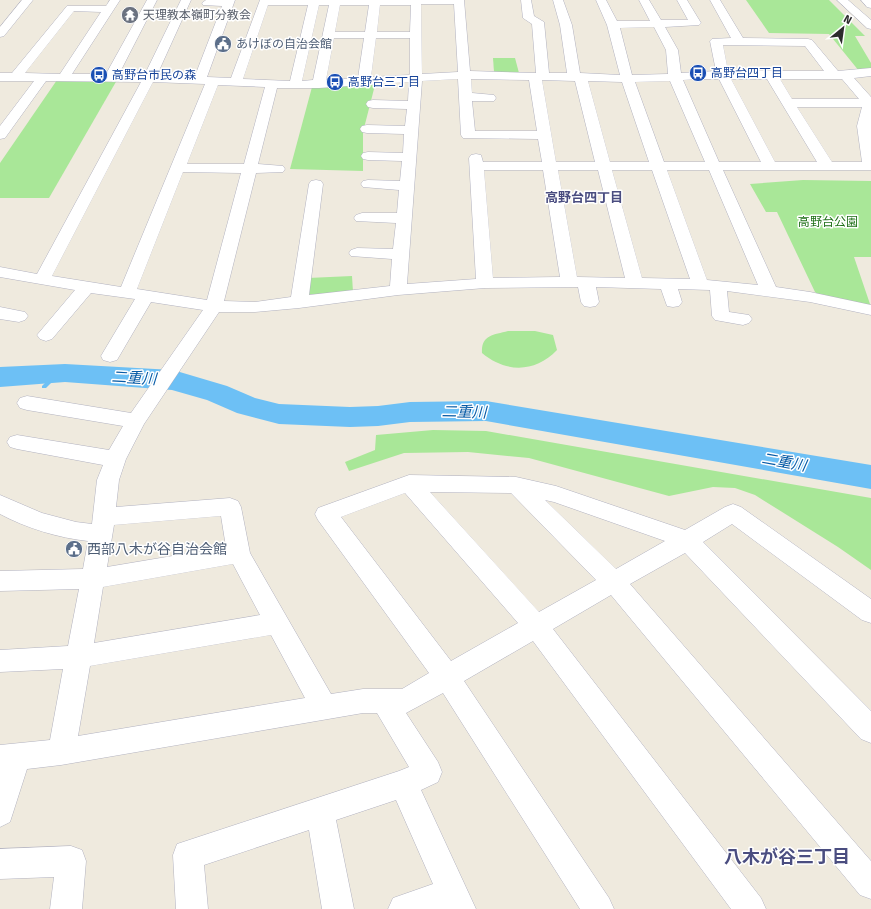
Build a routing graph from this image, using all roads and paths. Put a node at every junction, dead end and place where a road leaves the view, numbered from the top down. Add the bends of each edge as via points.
1 (28, 0) edge
2 (526, 0) edge
3 (558, 0) edge
4 (601, 0) edge
5 (644, 0) edge
6 (682, 0) edge
7 (715, 0) edge
8 (842, 0) edge
9 (866, 0) edge
10 (230, 1) edge
11 (281, 1) edge
12 (334, 1) edge
13 (375, 1) edge
14 (416, 1) edge
15 (151, 2) edge
16 (314, 2) junction
17 (176, 3) edge
18 (207, 3) dead end
19 (112, 4) edge
20 (871, 5) edge
21 (658, 24) junction
22 (613, 25) junction
23 (220, 26) junction
24 (255, 26) junction
25 (871, 26) edge
26 (0, 34) edge
27 (134, 34) junction
28 (170, 35) junction
29 (328, 35) junction
30 (370, 35) junction
31 (416, 35) junction
32 (739, 42) junction
33 (753, 42) junction
34 (463, 75) junction
35 (723, 75) junction
36 (767, 75) junction
37 (839, 75) junction
38 (539, 76) junction
39 (869, 76) edge
40 (8, 77) edge
41 (43, 77) junction
42 (577, 77) junction
43 (675, 77) junction
44 (64, 78) junction
45 (111, 78) junction
46 (150, 78) junction
47 (416, 78) junction
48 (627, 79) junction
49 (206, 80) junction
50 (236, 82) junction
51 (364, 82) junction
52 (272, 84) junction
53 (319, 84) junction
54 (295, 85) junction
55 (0, 88) edge
56 (465, 97) junction
57 (489, 98) dead end
58 (788, 103) junction
59 (869, 103) junction
60 (373, 104) dead end
61 (414, 105) junction
62 (868, 127) edge
63 (367, 129) dead end
64 (411, 130) junction
65 (0, 135) edge
66 (544, 135) junction
67 (869, 149) edge
68 (368, 156) dead end
69 (409, 157) junction
70 (550, 166) junction
71 (604, 166) junction
72 (658, 166) junction
73 (714, 166) junction
74 (770, 166) junction
75 (826, 166) junction
76 (178, 168) junction
77 (250, 168) junction
78 (278, 169) dead end
79 (316, 184) dead end
80 (368, 184) dead end
81 (407, 186) junction
82 (362, 218) dead end
83 (404, 218) junction
84 (357, 253) dead end
85 (401, 254) junction
86 (0, 272) edge
87 (42, 280) junction
88 (507, 282) junction
89 (578, 282) junction
90 (635, 282) junction
91 (485, 283) junction
92 (668, 283) junction
93 (700, 284) junction
94 (718, 286) junction
95 (86, 287) junction
96 (398, 290) junction
97 (769, 291) junction
98 (128, 293) junction
99 (146, 296) junction
100 (508, 301) dead end
101 (590, 302) dead end
102 (673, 302) dead end
103 (299, 303) junction
104 (214, 306) junction
105 (871, 310) edge
106 (0, 313) edge
107 (19, 316) dead end
108 (743, 319) dead end
109 (46, 335) dead end
110 (110, 356) dead end
111 (27, 403) dead end
112 (136, 421) junction
113 (16, 442) dead end
114 (115, 459) junction
115 (409, 483) junction
116 (516, 485) junction
117 (0, 503) edge
118 (102, 525) junction
119 (687, 540) junction
120 (239, 554) junction
121 (93, 579) junction
122 (0, 581) edge
123 (614, 582) junction
124 (871, 613) edge
125 (278, 623) junction
126 (536, 626) junction
127 (78, 657) junction
128 (0, 661) edge
129 (447, 677) junction
130 (384, 701) junction
131 (324, 707) junction
132 (871, 730) edge
133 (61, 752) junction
134 (8, 758) edge
135 (402, 784) junction
136 (0, 812) edge
137 (320, 812) junction
138 (0, 864) edge
139 (871, 884) edge
140 (456, 901) edge
141 (66, 909) edge
142 (192, 909) edge
143 (338, 909) edge
144 (404, 909) edge
145 (598, 909) edge
146 (750, 909) edge

1 - 26 street via 11,13
2 - 38 street via 529,18 538,22
3 - 42 street
4 - 22 street
5 - 21 street
6 - 21 street via 695,23
7 - 32 street
8 - 25 street
9 - 20 street
10 - 18 street
10 - 23 street
11 - 16 street
11 - 24 street via 264,2
12 - 13 street
12 - 16 street
12 - 29 street
13 - 14 street
13 - 30 street
14 - 31 street
14 - 34 street via 459,1
15 - 17 street
15 - 27 street
16 - 54 street
17 - 28 street
19 - 40 street via 71,8
19 - 44 street
21 - 22 street
21 - 43 street via 672,50
22 - 48 street
23 - 24 street
23 - 49 street
24 - 50 street
27 - 28 street
27 - 45 street
28 - 46 street
29 - 30 street
29 - 53 street
30 - 31 street
30 - 51 street
31 - 47 street
32 - 33 street
32 - 35 street via 716,41
33 - 36 street via 758,59
33 - 37 street via 808,43
34 - 38 street
34 - 47 street
34 - 56 street
35 - 36 street
35 - 43 street
35 - 74 street
36 - 37 street
36 - 58 street
37 - 39 street
37 - 59 street
38 - 42 street
38 - 66 street
40 - 41 street
40 - 55 street
41 - 44 street
41 - 65 street
42 - 48 street
42 - 71 street
43 - 48 street
43 - 73 street
44 - 45 street
45 - 46 street
46 - 49 street
46 - 87 street
47 - 51 street
47 - 61 street
48 - 72 street
49 - 50 street
49 - 76 street
50 - 52 street
51 - 53 street
52 - 54 street
52 - 77 street
53 - 54 street
56 - 57 street
56 - 66 street via 468,135
58 - 59 street
58 - 75 street
59 - 62 street
60 - 61 street
61 - 64 street
62 - 67 street
63 - 64 street
64 - 69 street
66 - 70 street
67 - 75 street via 870,166
68 - 69 street
69 - 81 street
70 - 71 street
70 - 89 street
70 - 91 street via 477,162
71 - 72 street
71 - 90 street
72 - 73 street
72 - 93 street
73 - 74 street
73 - 97 street
74 - 75 street
76 - 77 street
76 - 98 street
77 - 78 street
77 - 104 street
79 - 103 street
80 - 81 street
81 - 83 street
82 - 83 street
83 - 85 street
84 - 85 street
85 - 96 street
86 - 87 street
87 - 95 street
88 - 89 street
88 - 91 street
88 - 100 street
89 - 90 street
89 - 101 street
90 - 92 street
91 - 96 street
92 - 93 street
92 - 102 street
93 - 94 street
94 - 97 street
94 - 108 street via 721,316
95 - 98 street
95 - 109 street
96 - 103 street
97 - 105 street
98 - 99 street
99 - 104 street
99 - 110 street
103 - 104 street via 255,307
104 - 112 street
106 - 107 street
111 - 112 street
112 - 114 street
113 - 114 street
114 - 118 street via 108,480
115 - 116 street
115 - 126 street
115 - 129 street via 326,514
116 - 119 street via 556,494
116 - 123 street
117 - 118 street via 11,511 75,531
118 - 120 street via 230,507
118 - 121 street
119 - 123 street
119 - 124 street via 733,513
119 - 132 street
120 - 121 street
120 - 125 street
121 - 122 street
121 - 127 street
123 - 126 street
123 - 139 street
125 - 127 street
125 - 131 street
126 - 129 street
126 - 146 street
127 - 128 street
127 - 133 street
129 - 130 street via 405,701
129 - 145 street
130 - 131 street via 363,701
130 - 135 street via 428,772
131 - 133 street
133 - 134 street
134 - 136 street
135 - 137 street
135 - 140 street
137 - 142 street via 188,855
137 - 143 street
138 - 141 street via 71,861
140 - 144 street

